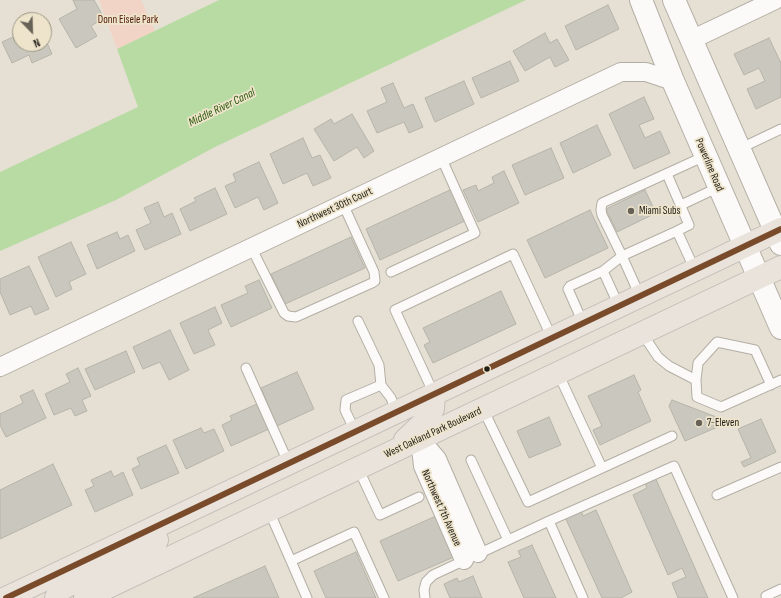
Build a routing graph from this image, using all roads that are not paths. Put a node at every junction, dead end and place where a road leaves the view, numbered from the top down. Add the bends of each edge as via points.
1 (674, 0) edge
2 (775, 0) edge
3 (645, 8) edge
4 (691, 40) junction
5 (673, 81) junction
6 (780, 131) edge
7 (739, 149) junction
8 (706, 156) junction
9 (441, 157) junction
10 (667, 174) junction
11 (719, 187) junction
12 (344, 204) junction
13 (681, 205) junction
14 (677, 231) junction
15 (779, 234) edge
16 (745, 246) junction
17 (251, 247) junction
18 (622, 256) junction
19 (781, 267) edge
20 (695, 270) junction
21 (391, 272) dead end
22 (603, 272) junction
23 (759, 277) junction
24 (640, 296) junction
25 (619, 306) junction
26 (358, 321) dead end
27 (583, 323) junction
28 (781, 328) edge
29 (642, 333) junction
30 (552, 338) junction
31 (0, 367) edge
32 (246, 368) dead end
33 (558, 373) junction
34 (696, 380) junction
35 (781, 380) edge
36 (381, 385) junction
37 (771, 385) junction
38 (434, 394) junction
39 (483, 409) junction
40 (396, 411) junction
41 (355, 431) junction
42 (672, 436) dead end
43 (420, 439) junction
44 (393, 452) junction
45 (471, 460) dead end
46 (288, 462) junction
47 (781, 467) edge
48 (358, 468) junction
49 (602, 468) junction
50 (717, 495) dead end
51 (419, 497) dead end
52 (269, 511) junction
53 (549, 521) junction
54 (153, 528) junction
55 (508, 540) junction
56 (471, 557) junction
57 (291, 561) junction
58 (781, 589) edge
59 (766, 596) dead end
60 (6, 598) edge
61 (56, 598) edge
62 (85, 598) edge
63 (307, 598) edge
64 (384, 598) edge
65 (425, 598) edge
66 (583, 598) edge
67 (733, 598) edge

1 - 4 main road
2 - 4 street
3 - 4 main road via 667,30
3 - 5 main road, Powerline Road
4 - 7 main road
5 - 8 main road, Powerline Road
5 - 9 street, Northwest 30th Court via 646,72 621,72
6 - 7 lane
7 - 15 main road
8 - 10 lane
8 - 11 main road, Powerline Road
9 - 12 street, Northwest 30th Court
9 - 21 lane via 475,233
10 - 13 lane
10 - 18 lane via 602,203 602,215
11 - 13 lane
11 - 16 main road, Powerline Road
12 - 17 street, Northwest 30th Court
12 - 17 lane via 374,272 375,281 372,283 296,317 288,316 284,313
13 - 14 lane via 689,225
14 - 18 lane
14 - 20 lane
15 - 16 main road
16 - 20 main road
16 - 23 main road, Powerline Road
17 - 31 street, Northwest 30th Court
18 - 22 lane
18 - 24 lane
19 - 23 main road, West Oakland Park Boulevard
20 - 24 main road
22 - 25 lane
22 - 27 lane via 568,289
23 - 28 main road, Powerline Road
23 - 29 main road, West Oakland Park Boulevard
24 - 25 main road
25 - 27 main road
26 - 36 lane via 379,365
27 - 30 main road
29 - 33 main road, West Oakland Park Boulevard
29 - 34 lane via 658,357 669,366
30 - 38 main road
30 - 38 lane via 513,254 499,260 395,310
32 - 46 lane
33 - 39 main road, West Oakland Park Boulevard
33 - 49 lane
34 - 37 lane via 697,397 721,407
34 - 37 lane via 698,363 717,342 755,350
35 - 37 lane
36 - 40 lane via 391,398
36 - 41 lane via 346,400 346,410
38 - 40 main road
38 - 44 main road via 432,409 424,422
39 - 43 main road, West Oakland Park Boulevard
39 - 49 lane via 528,502
40 - 41 main road
41 - 46 main road
42 - 49 lane
43 - 44 main road, West Oakland Park Boulevard
43 - 56 street, Northwest 7th Avenue via 437,459 455,521
44 - 48 main road, West Oakland Park Boulevard
45 - 55 lane
46 - 54 main road
47 - 50 lane
48 - 51 lane via 380,515
48 - 52 main road, West Oakland Park Boulevard
52 - 57 lane
52 - 62 main road, West Oakland Park Boulevard
53 - 55 lane
53 - 66 lane
53 - 67 lane via 674,466
54 - 60 main road
54 - 61 main road via 157,540 154,545 69,585 60,590
55 - 56 lane
56 - 65 lane via 433,575 426,582
57 - 63 lane
57 - 64 lane via 354,532
58 - 59 lane

